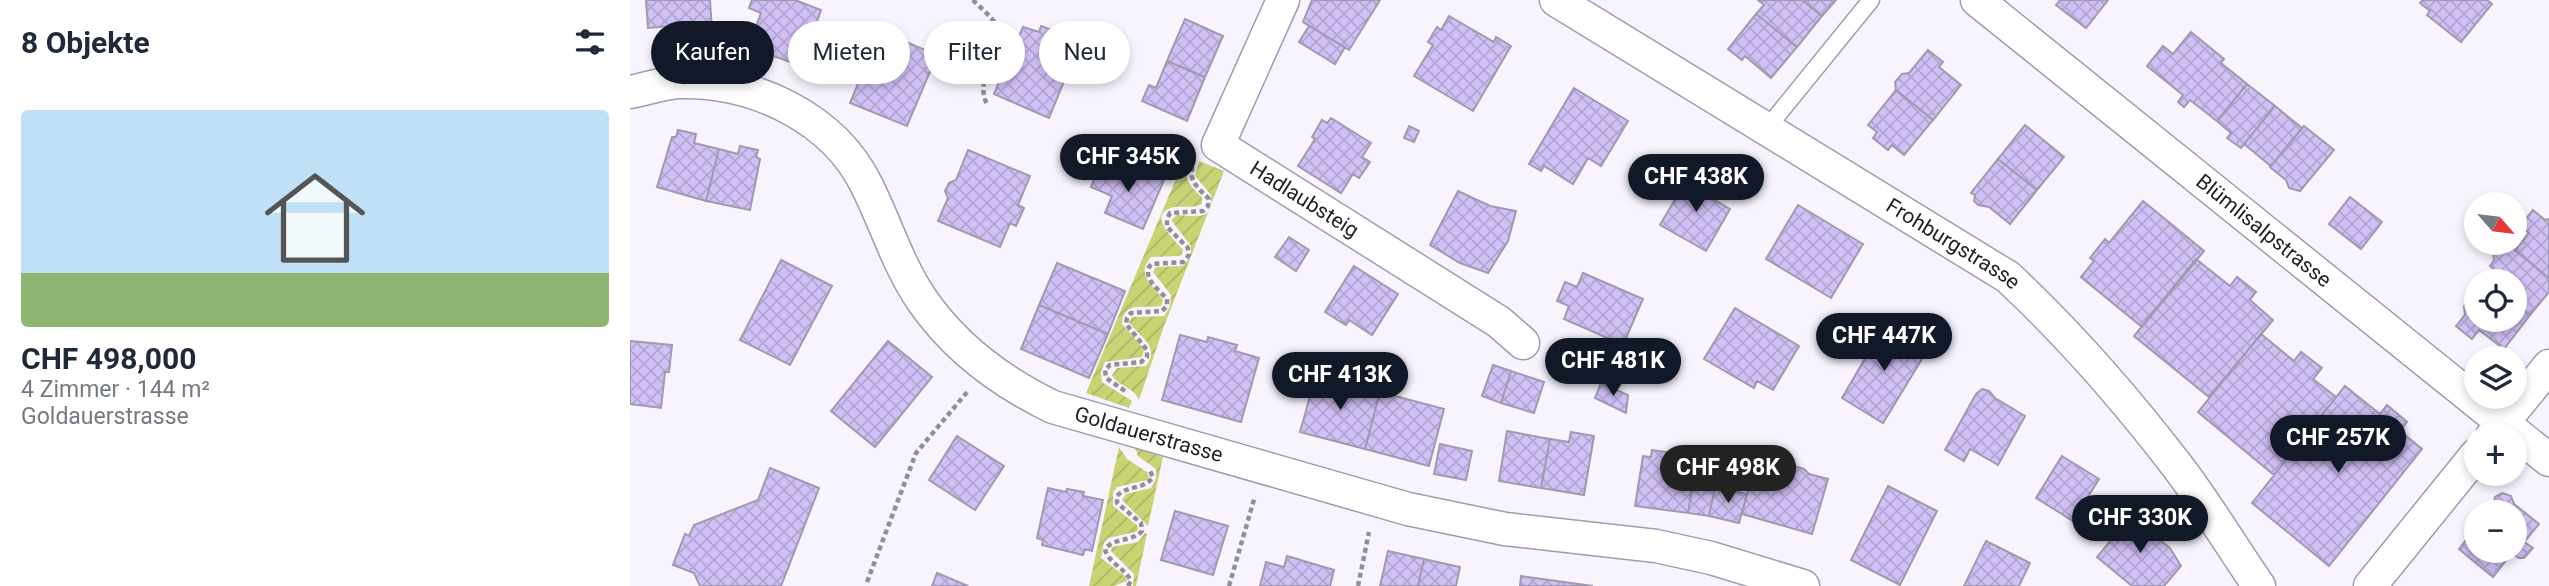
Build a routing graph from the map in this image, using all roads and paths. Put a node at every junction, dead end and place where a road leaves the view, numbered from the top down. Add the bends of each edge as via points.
1 (973, 0) edge
2 (1283, 0) edge
3 (1556, 0) edge
4 (1871, 0) edge
5 (1977, 0) edge
6 (630, 92) edge
7 (988, 106) dead end
8 (1767, 128) junction
9 (1190, 172) dead end
10 (1523, 343) dead end
11 (2549, 366) edge
12 (986, 368) junction
13 (1133, 397) dead end
14 (2490, 423) edge
15 (2502, 423) edge
16 (2527, 447) edge
17 (2549, 460) edge
18 (1141, 464) dead end
19 (1263, 468) junction
20 (2464, 470) edge
21 (1376, 500) junction
22 (867, 582) dead end
23 (1128, 586) edge
24 (1229, 586) edge
25 (1358, 586) edge
26 (1803, 586) edge
27 (2259, 586) edge
28 (2370, 586) edge

1 - 7 path via 998,29 984,88
2 - 10 street, Hadlaubsteig via 1218,145 1499,322
3 - 8 street, Frohburgstrasse
4 - 8 lane
5 - 14 street, Blümlisalpstrasse
6 - 12 street, Goldauerstrasse via 680,82 733,85 799,112 834,141 859,172 900,263 923,301
8 - 27 street, Frohburgstrasse via 2017,285 2118,393 2179,469
9 - 13 path via 1209,206 1203,211 1176,211 1167,219 1167,227 1188,248 1189,255 1183,262 1151,264 1146,269 1167,306 1162,311 1131,313 1127,318 1126,324 1147,350 1147,357 1105,370 1106,378
11 - 15 street
12 - 19 street, Goldauerstrasse via 1053,407
12 - 22 path via 916,453
16 - 17 street, Blümlisalpstrasse
18 - 23 path via 1153,477 1148,484 1121,492 1117,503 1141,523 1142,530 1138,536 1110,543 1105,549 1106,556 1128,575
19 - 21 street, Goldauerstrasse
19 - 24 path
20 - 28 street
21 - 25 path
21 - 26 street, Goldauerstrasse via 1505,528 1656,546

